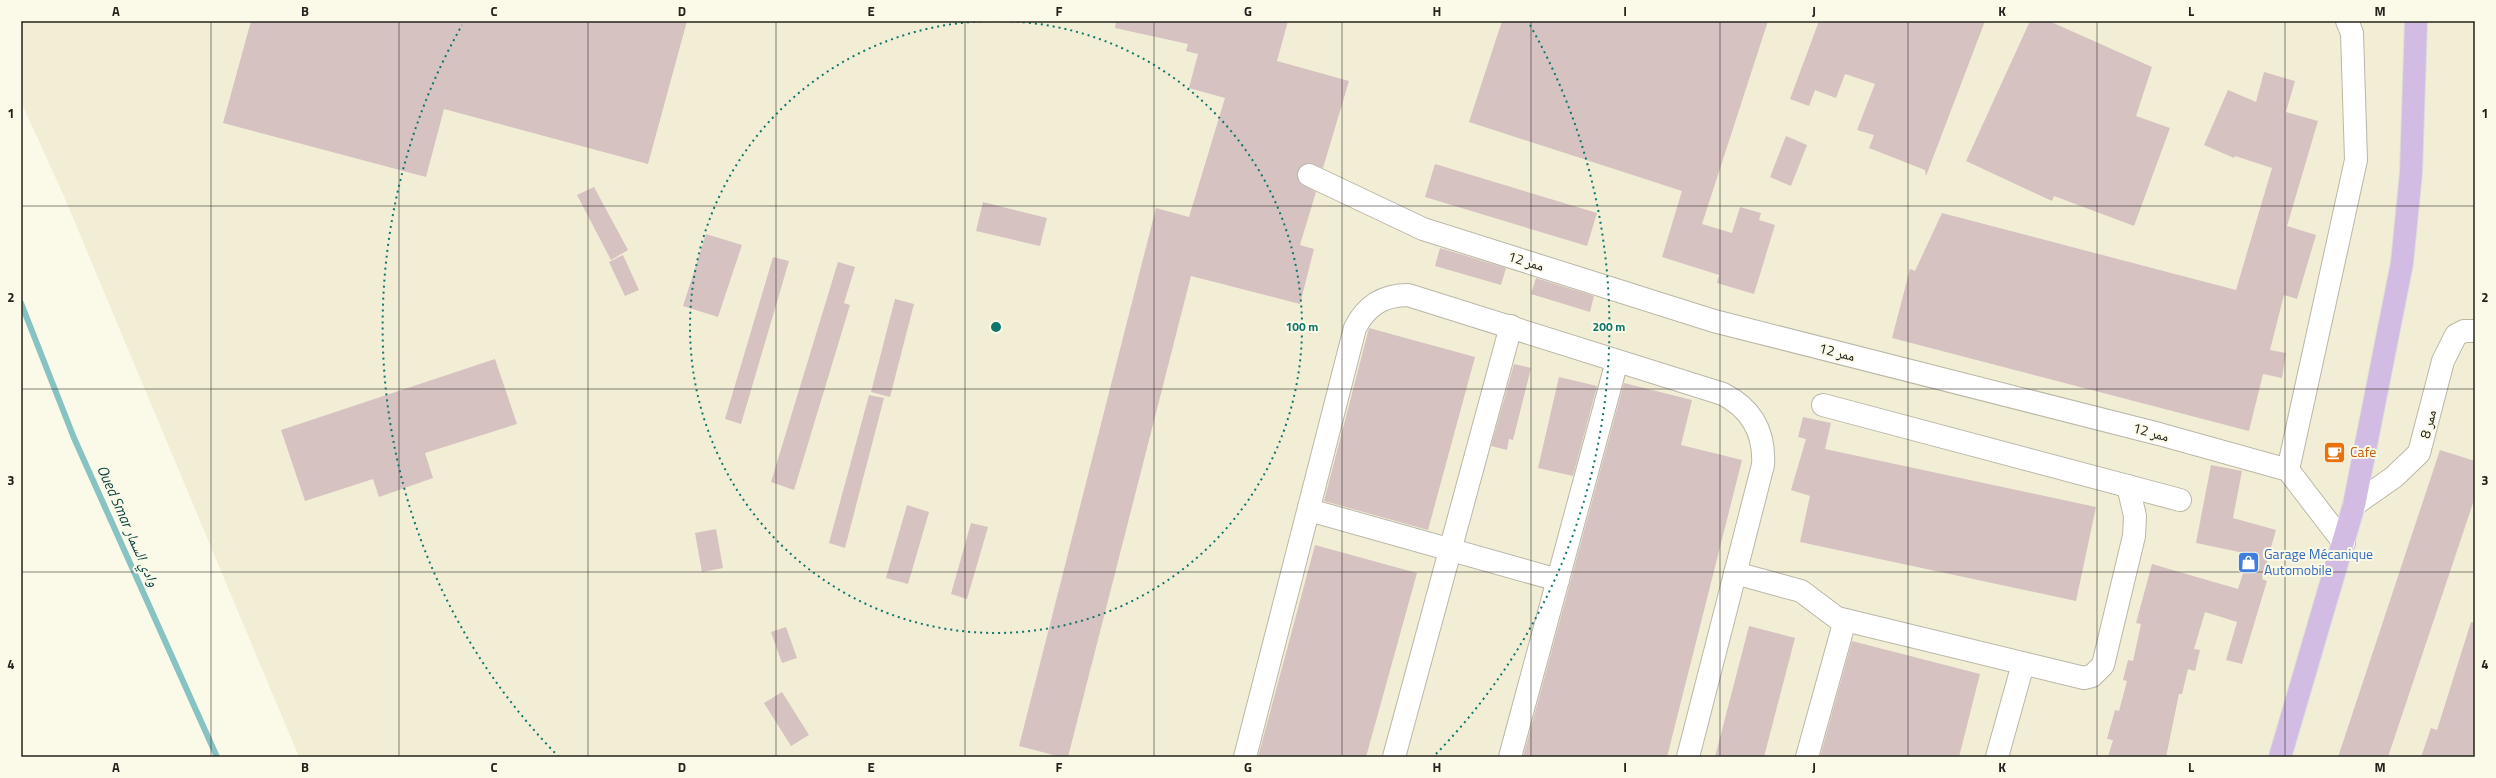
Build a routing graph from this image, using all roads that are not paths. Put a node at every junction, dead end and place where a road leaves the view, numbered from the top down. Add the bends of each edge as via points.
1 (2347, 21) edge
2 (2416, 21) edge
3 (1309, 175) dead end
4 (1511, 326) junction
5 (2475, 331) edge
6 (1617, 360) junction
7 (1823, 405) dead end
8 (2288, 470) junction
9 (2128, 486) junction
10 (2180, 500) dead end
11 (2354, 505) junction
12 (1309, 510) junction
13 (2344, 543) junction
14 (1450, 550) junction
15 (1735, 573) junction
16 (1558, 580) junction
17 (1845, 620) junction
18 (2023, 664) junction
19 (1245, 757) edge
20 (1394, 757) edge
21 (1510, 757) edge
22 (1688, 757) edge
23 (1807, 757) edge
24 (1997, 757) edge
25 (2280, 757) edge

1 - 8 lane via 2352,34 2356,160
2 - 11 main road via 2411,173 2402,263
3 - 8 lane, ممر 12 via 1423,229 1714,320 2159,434
4 - 6 lane
4 - 12 lane via 1408,295 1386,297 1367,309 1355,328
4 - 14 lane
5 - 11 lane, ممر 8 via 2464,331 2456,335 2443,361 2419,453 2394,477
6 - 15 lane via 1723,394 1744,408 1752,417 1762,440 1763,465
6 - 16 lane
7 - 9 lane
8 - 13 lane
9 - 10 lane
9 - 18 lane via 2136,530 2103,665 2092,676 2084,678
11 - 13 main road
12 - 14 lane
12 - 19 lane
13 - 25 main road
14 - 16 lane
14 - 20 lane
15 - 17 lane via 1801,591 1830,614
15 - 22 lane
16 - 21 lane
17 - 18 lane
17 - 23 lane
18 - 24 lane

